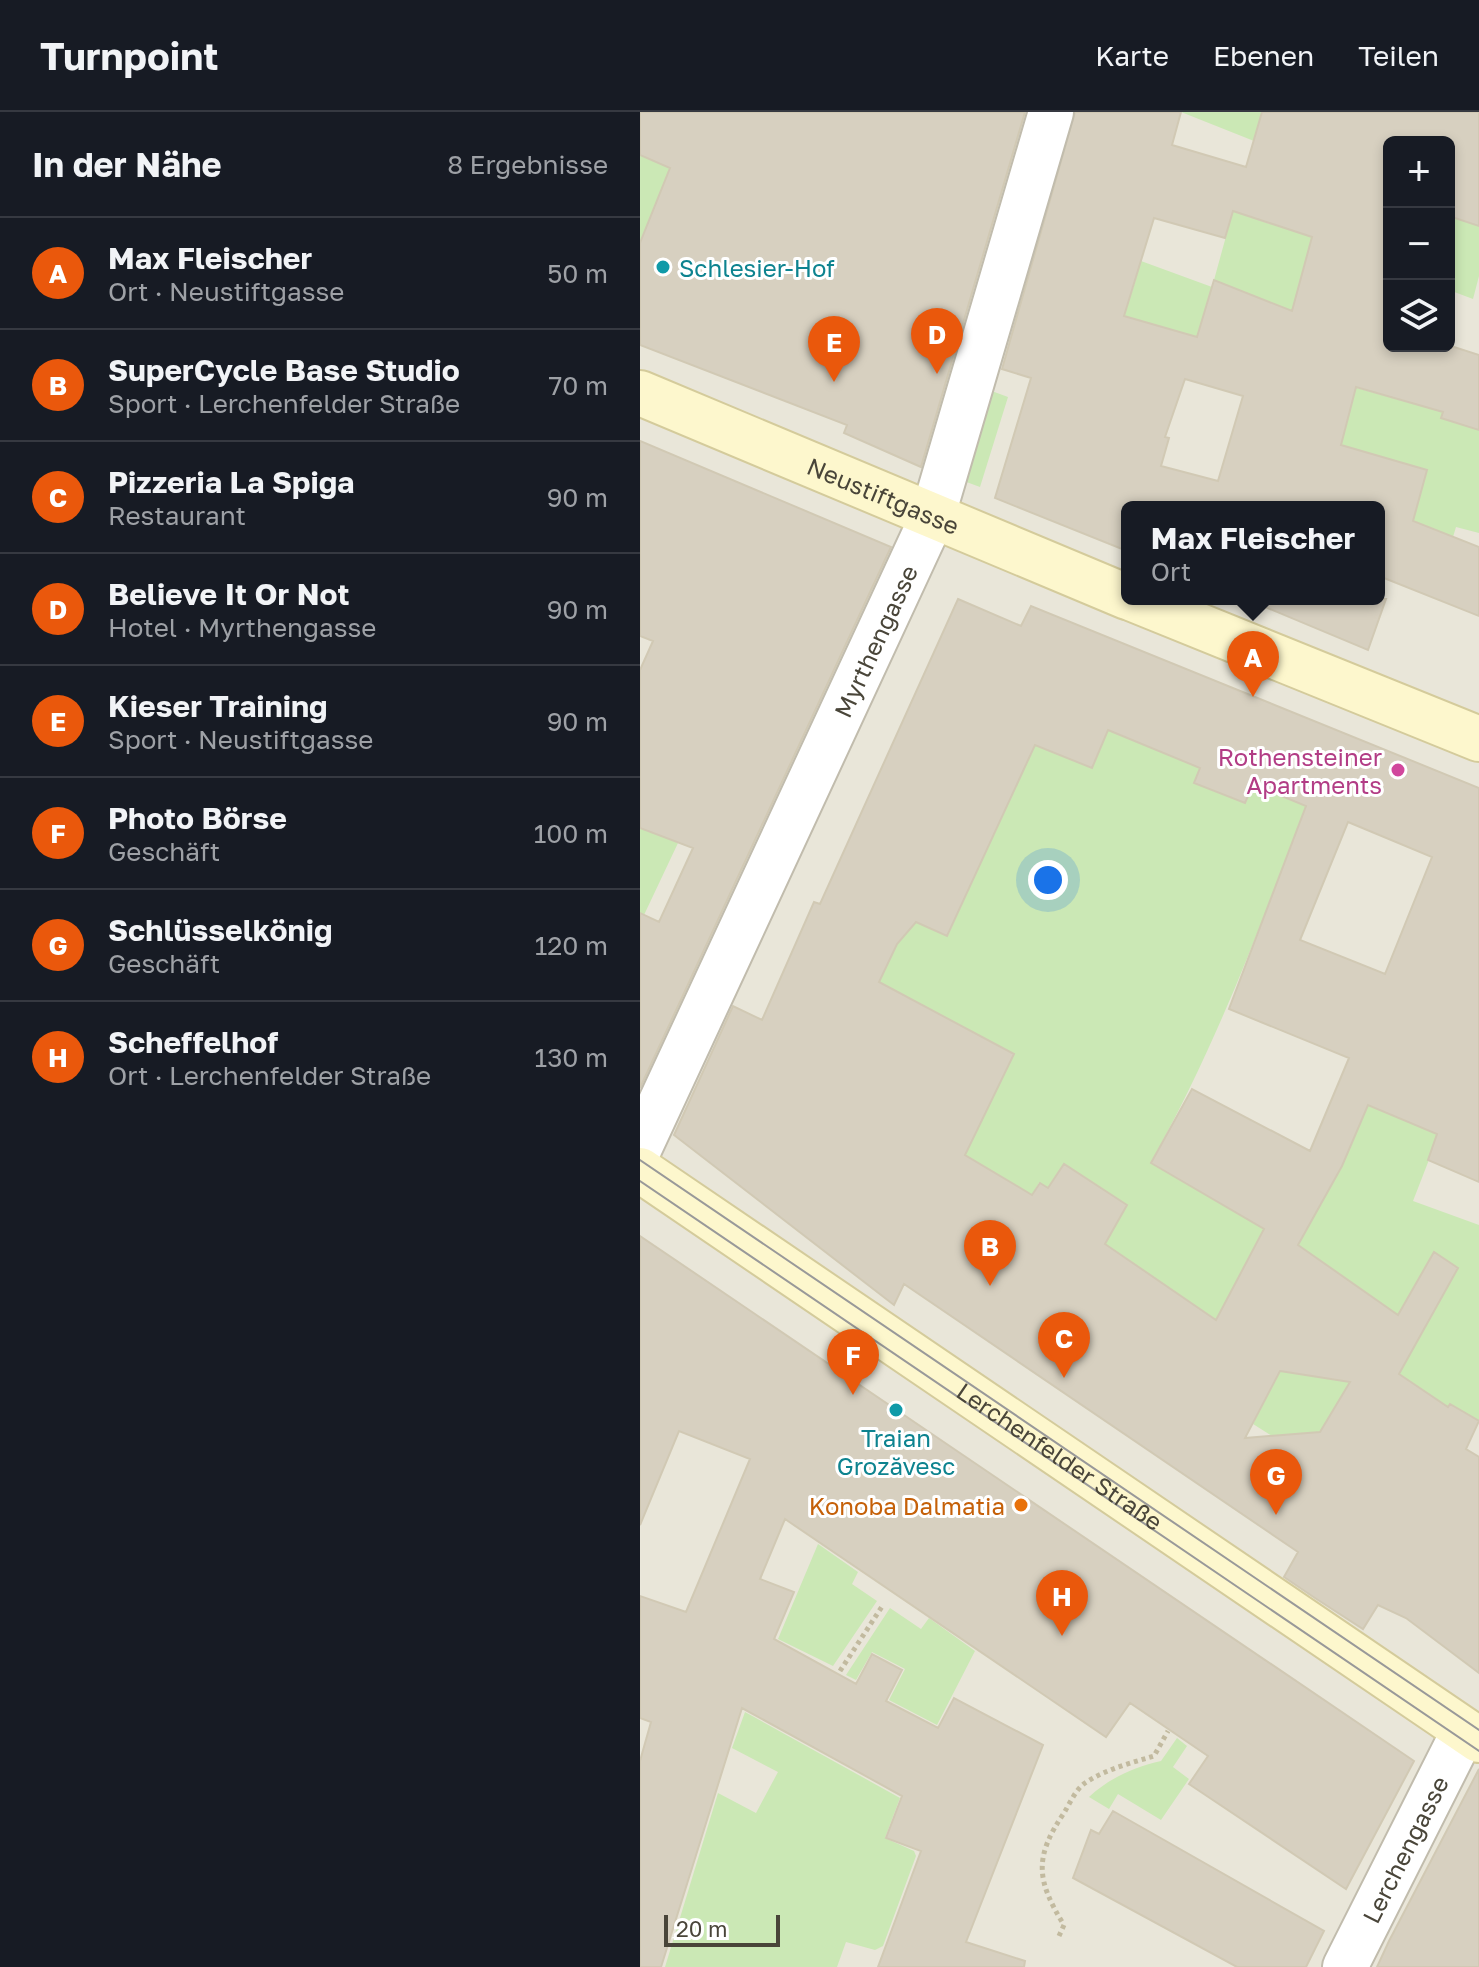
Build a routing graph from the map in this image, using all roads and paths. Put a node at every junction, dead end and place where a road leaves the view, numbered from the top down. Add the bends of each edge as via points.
1 (1051, 112) edge
2 (640, 393) edge
3 (932, 518) junction
4 (1121, 595) edge
5 (1148, 605) edge
6 (1479, 739) edge
7 (640, 1147) edge
8 (640, 1170) edge
9 (883, 1605) dead end
10 (840, 1671) dead end
11 (1168, 1731) dead end
12 (1472, 1736) edge
13 (1059, 1936) dead end
14 (1345, 1967) edge

1 - 3 street, Myrthengasse
2 - 3 main road, Neustiftgasse
3 - 4 main road, Neustiftgasse
3 - 7 street, Myrthengasse
5 - 6 main road
8 - 12 main road, Lerchenfelder Straße
9 - 10 path
11 - 13 path via 1154,1756 1082,1784 1049,1835 1040,1873 1047,1898 1064,1925
12 - 14 street, Lerchengasse

